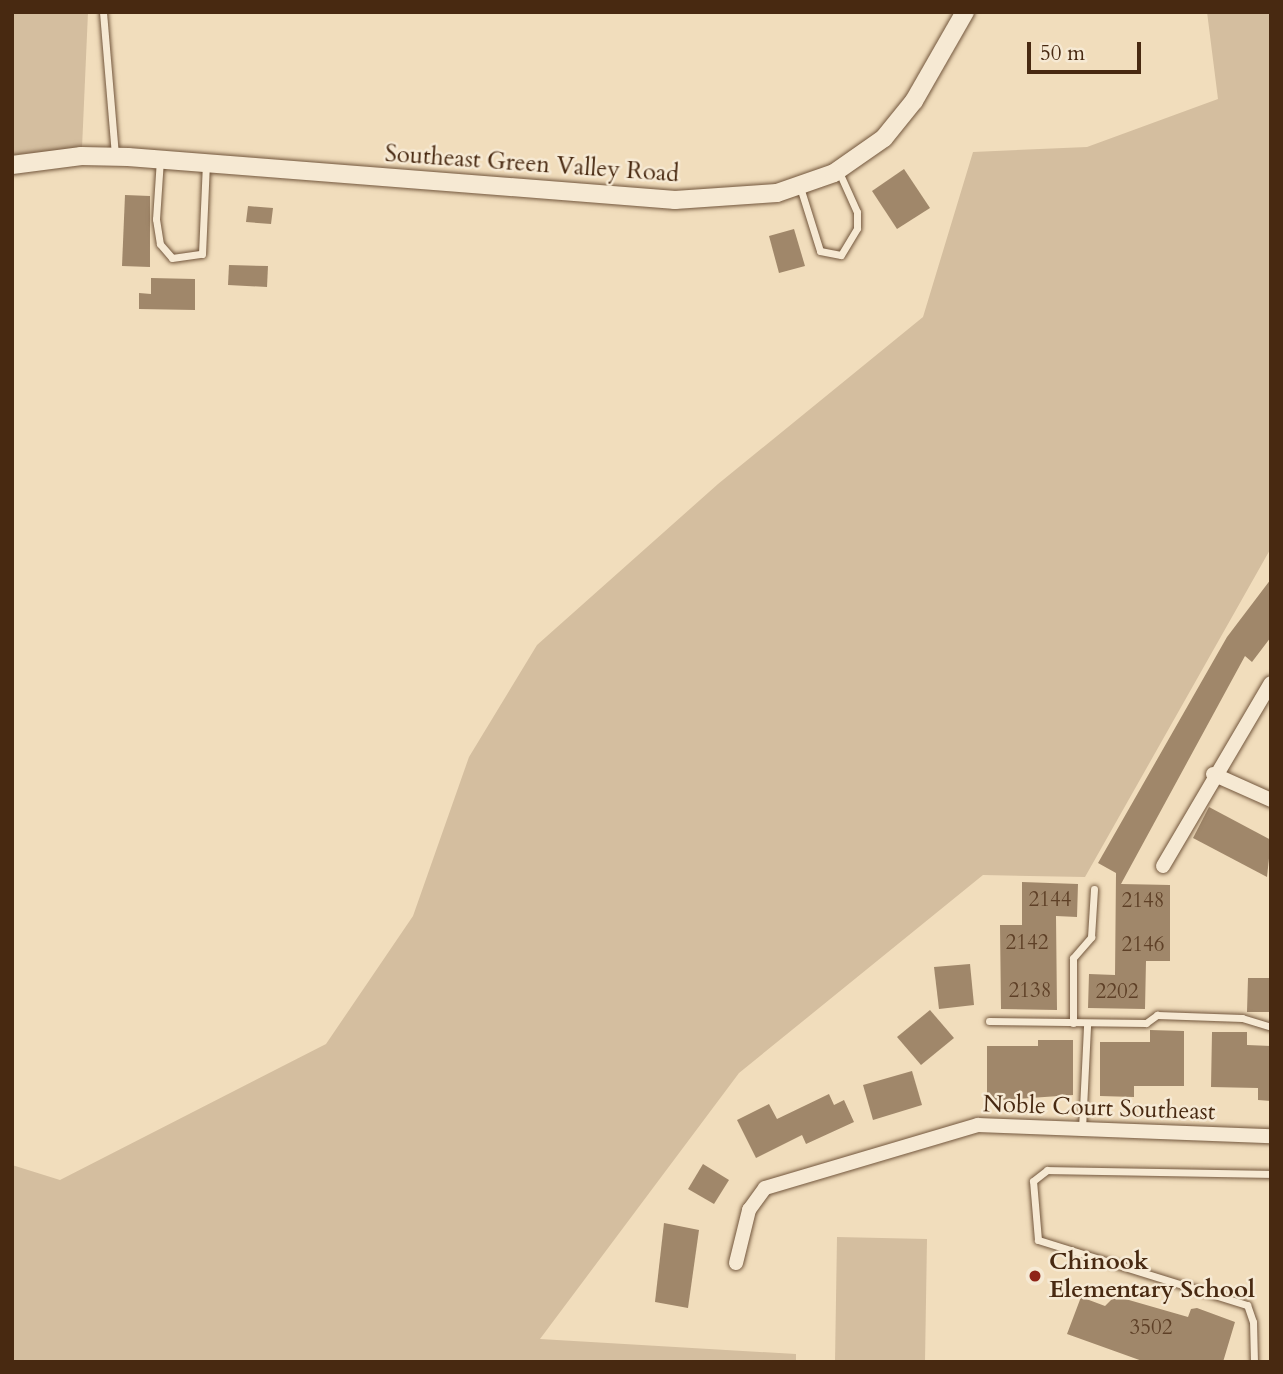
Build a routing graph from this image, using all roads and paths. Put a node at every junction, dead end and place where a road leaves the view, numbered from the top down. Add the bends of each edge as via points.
1 (103, 12) edge
2 (965, 12) edge
3 (115, 157) junction
4 (160, 159) junction
5 (206, 163) junction
6 (12, 164) edge
7 (839, 171) junction
8 (800, 187) junction
9 (1271, 684) edge
10 (1213, 774) junction
11 (1271, 800) edge
12 (1163, 866) dead end
13 (1094, 889) dead end
14 (989, 1021) dead end
15 (1073, 1023) junction
16 (1087, 1024) junction
17 (1271, 1027) edge
18 (1082, 1129) junction
19 (1271, 1136) edge
20 (1271, 1174) edge
21 (736, 1264) dead end
22 (1254, 1362) edge

1 - 3 lane
2 - 7 street, Southeast Green Valley Road via 897,124
3 - 4 street, Southeast Green Valley Road
3 - 6 street, Southeast Green Valley Road
4 - 5 street, Southeast Green Valley Road
4 - 5 lane via 156,219 160,244 172,258 202,254
5 - 8 street, Southeast Green Valley Road via 675,200 735,199
7 - 8 street, Southeast Green Valley Road
7 - 8 lane via 857,212 858,228 841,255 820,251
9 - 10 street
10 - 11 street
10 - 12 street
13 - 15 lane via 1091,937 1073,958
14 - 15 lane
15 - 16 lane
16 - 17 lane via 1146,1023 1157,1015 1242,1018
16 - 18 lane
18 - 19 street, Noble Court Southeast
18 - 21 street, Noble Court Southeast via 978,1125 765,1188 749,1210
20 - 22 lane via 1047,1170 1034,1181 1038,1240 1247,1305 1253,1322

